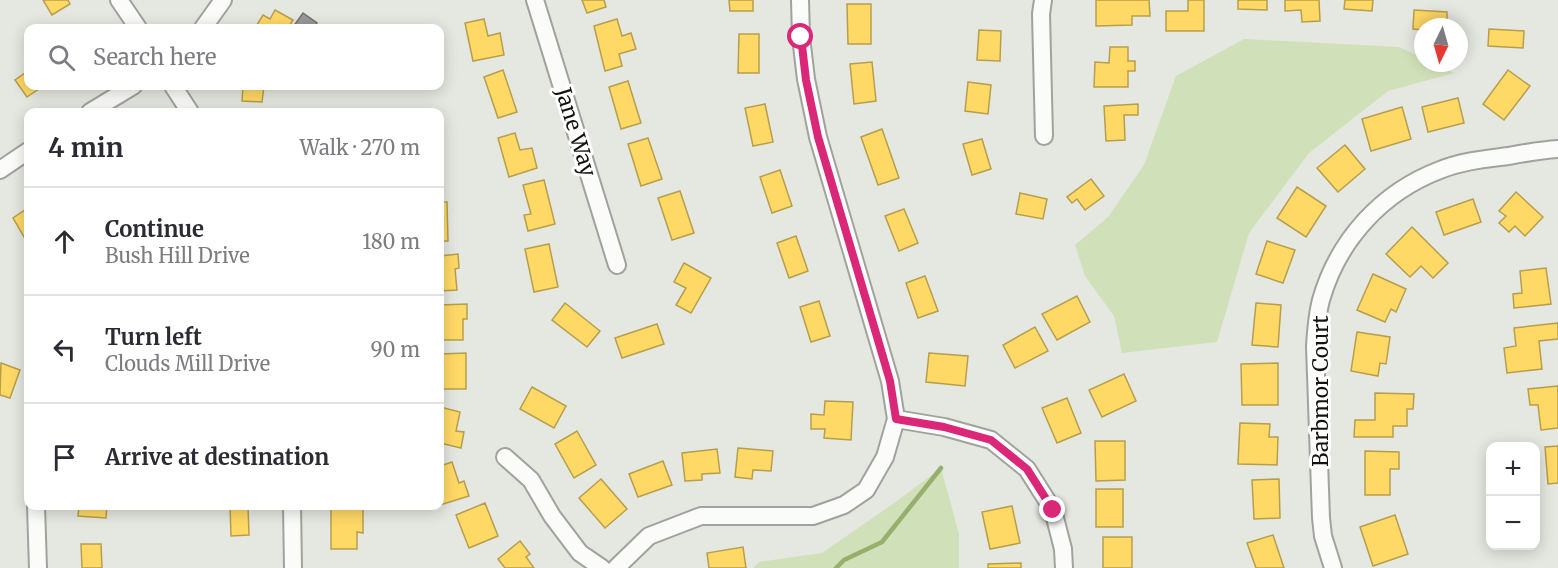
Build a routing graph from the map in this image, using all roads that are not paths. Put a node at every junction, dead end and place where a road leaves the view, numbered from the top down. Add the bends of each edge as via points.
1 (119, 0) edge
2 (223, 0) edge
3 (535, 0) edge
4 (800, 0) edge
5 (1043, 0) edge
6 (135, 24) edge
7 (206, 24) edge
8 (126, 90) edge
9 (176, 90) edge
10 (97, 108) edge
11 (187, 108) edge
12 (1044, 136) dead end
13 (1558, 149) edge
14 (24, 155) edge
15 (0, 170) edge
16 (617, 265) dead end
17 (896, 419) junction
18 (505, 457) dead end
19 (36, 510) edge
20 (292, 510) edge
21 (38, 568) edge
22 (293, 568) edge
23 (602, 568) edge
24 (616, 568) edge
25 (1064, 568) edge
26 (1333, 568) edge

1 - 6 street
2 - 7 street
3 - 16 street, Jane Way
4 - 17 street via 806,80 818,137 890,381
5 - 12 street
8 - 10 street
9 - 11 street
13 - 26 street, Barbmor Court via 1475,160 1424,176 1374,211 1335,262 1320,302 1315,346 1321,518
14 - 15 street
17 - 24 street via 885,457 866,490 844,506 813,516 701,516 649,536
17 - 25 street via 991,440 1027,469 1053,510
18 - 23 street via 531,480 580,553
19 - 21 street
20 - 22 street

